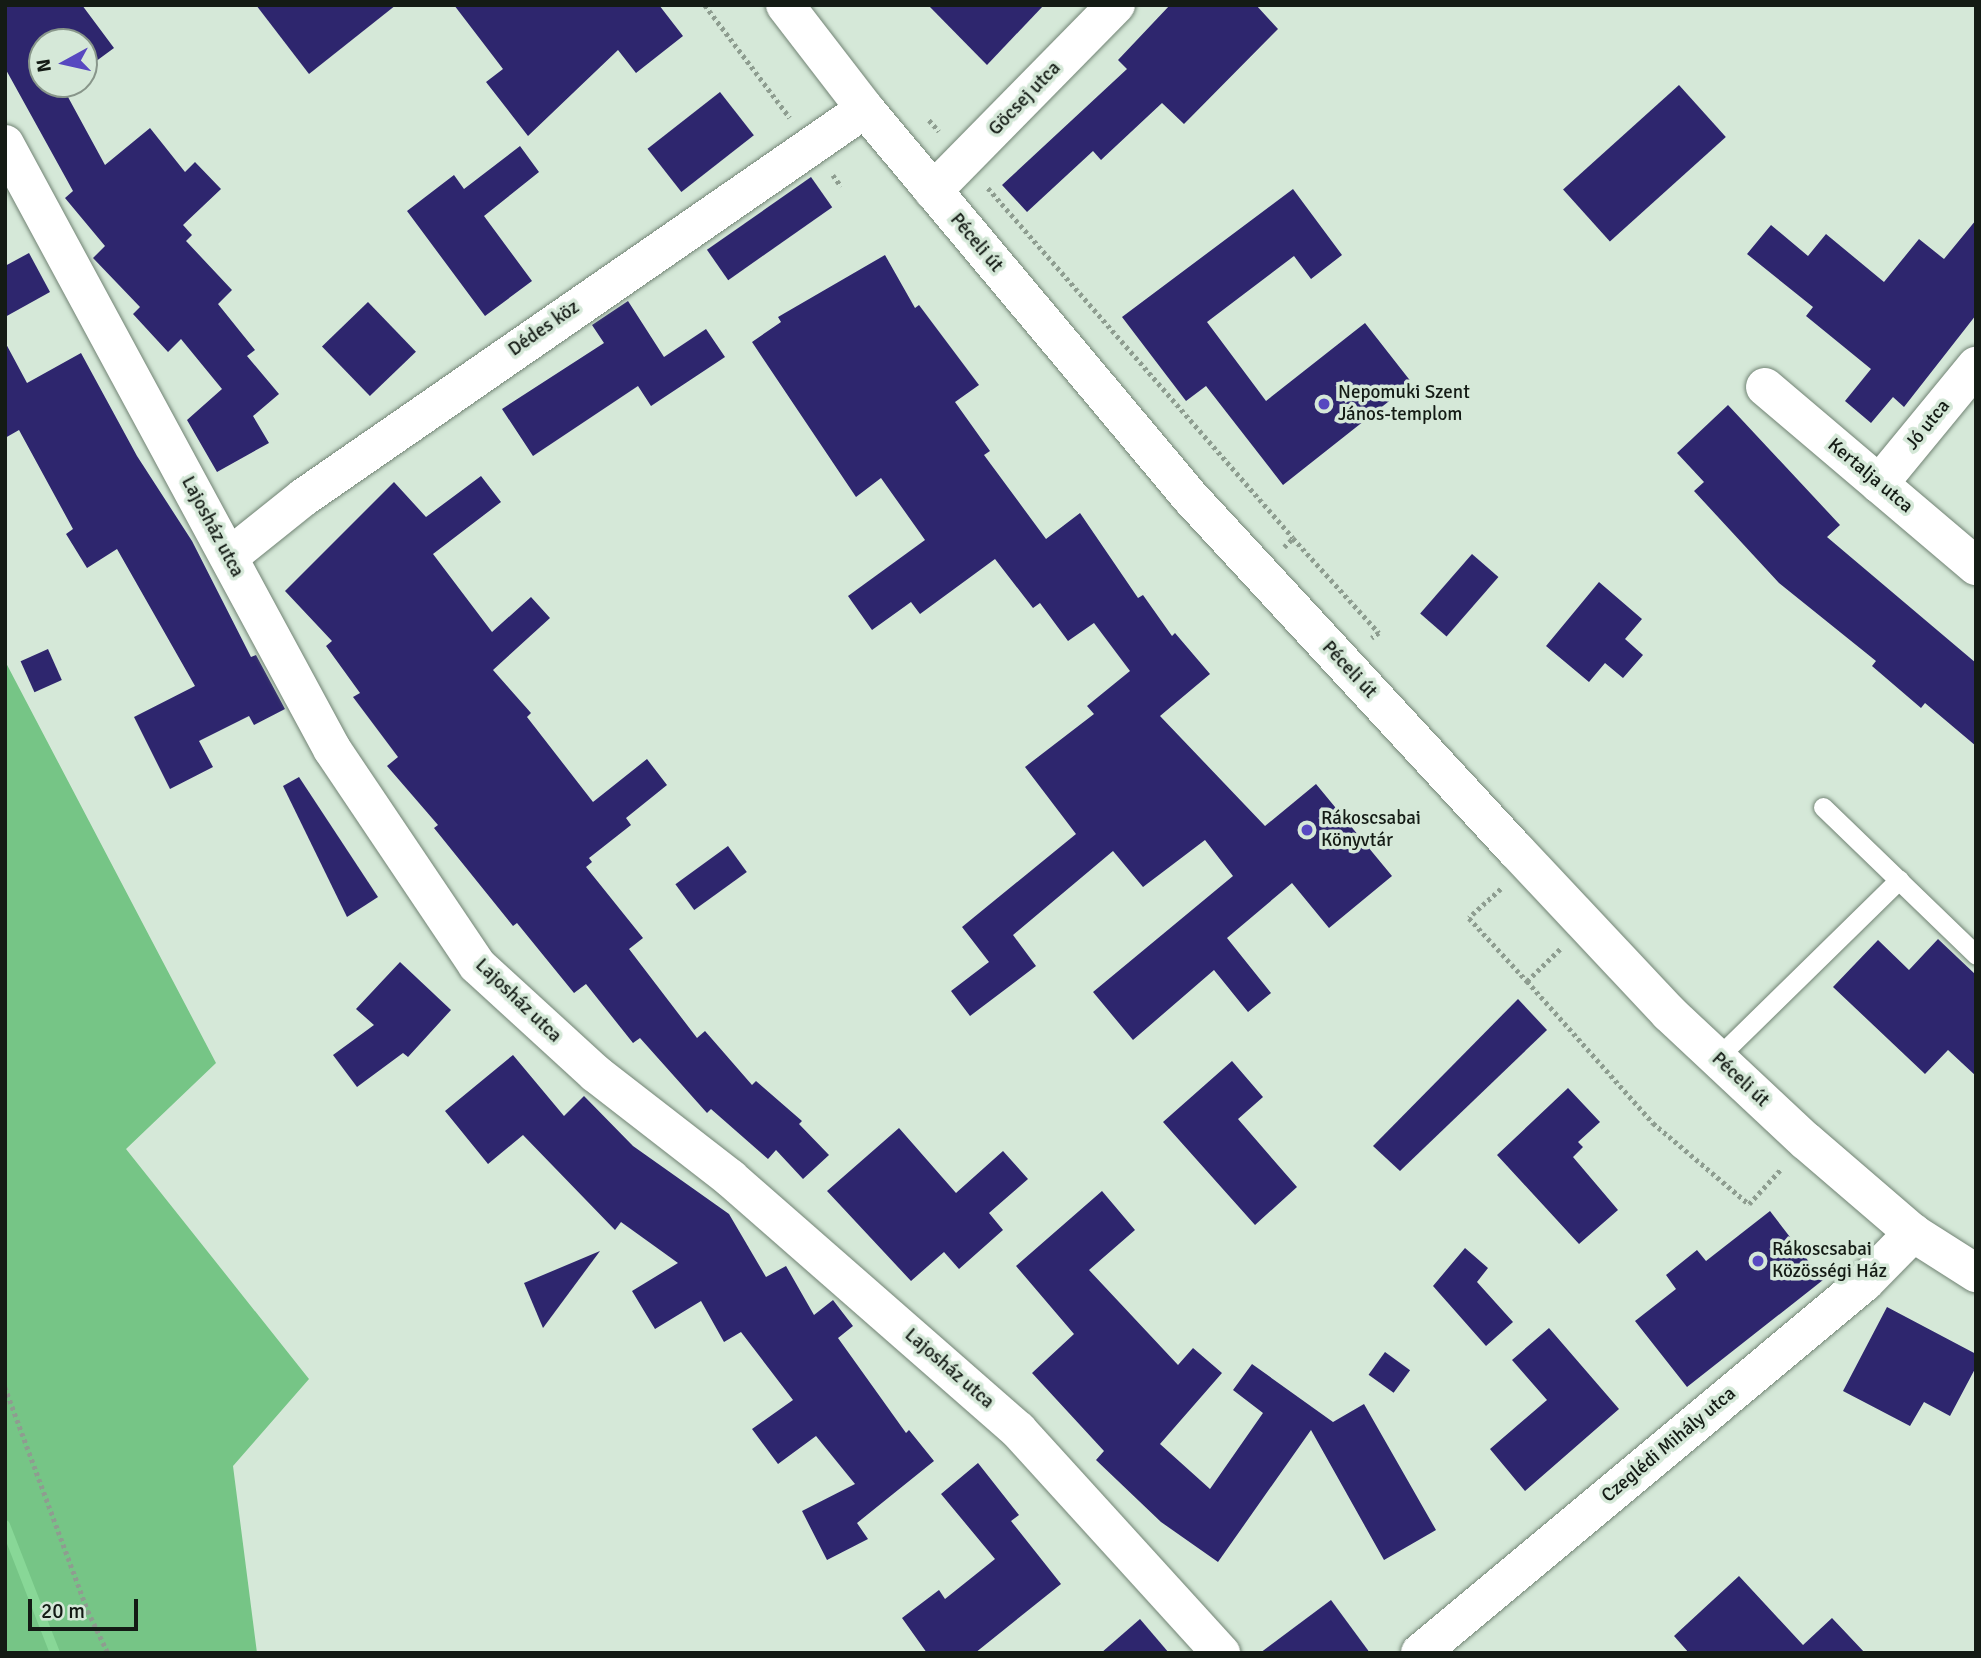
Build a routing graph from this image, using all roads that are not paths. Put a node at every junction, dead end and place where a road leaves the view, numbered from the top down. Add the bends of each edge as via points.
1 (785, 5) edge
2 (1116, 5) edge
3 (865, 109) junction
4 (5, 144) edge
5 (933, 191) junction
6 (1976, 366) edge
7 (1765, 387) dead end
8 (1879, 484) junction
9 (229, 557) junction
10 (1976, 566) edge
11 (1823, 807) dead end
12 (1899, 880) junction
13 (1976, 955) edge
14 (1717, 1058) junction
15 (1913, 1233) junction
16 (1976, 1273) edge
17 (1221, 1653) edge
18 (1420, 1653) edge

1 - 3 street, Péceli út
2 - 5 street, Göcsej utca
3 - 5 street, Péceli út
3 - 9 street, Dédes köz via 304,497
4 - 9 street, Lajosház utca
5 - 14 street, Péceli út via 1190,497 1516,850
6 - 8 street, Jó utca
7 - 8 street, Kertalja utca
8 - 10 street, Kertalja utca
9 - 17 street, Lajosház utca via 332,749 477,965 596,1074 730,1178 1018,1430
11 - 12 lane
12 - 13 lane
12 - 14 lane
14 - 15 street, Péceli út
15 - 16 street, Péceli út
15 - 18 street, Czeglédi Mihály utca via 1865,1282

